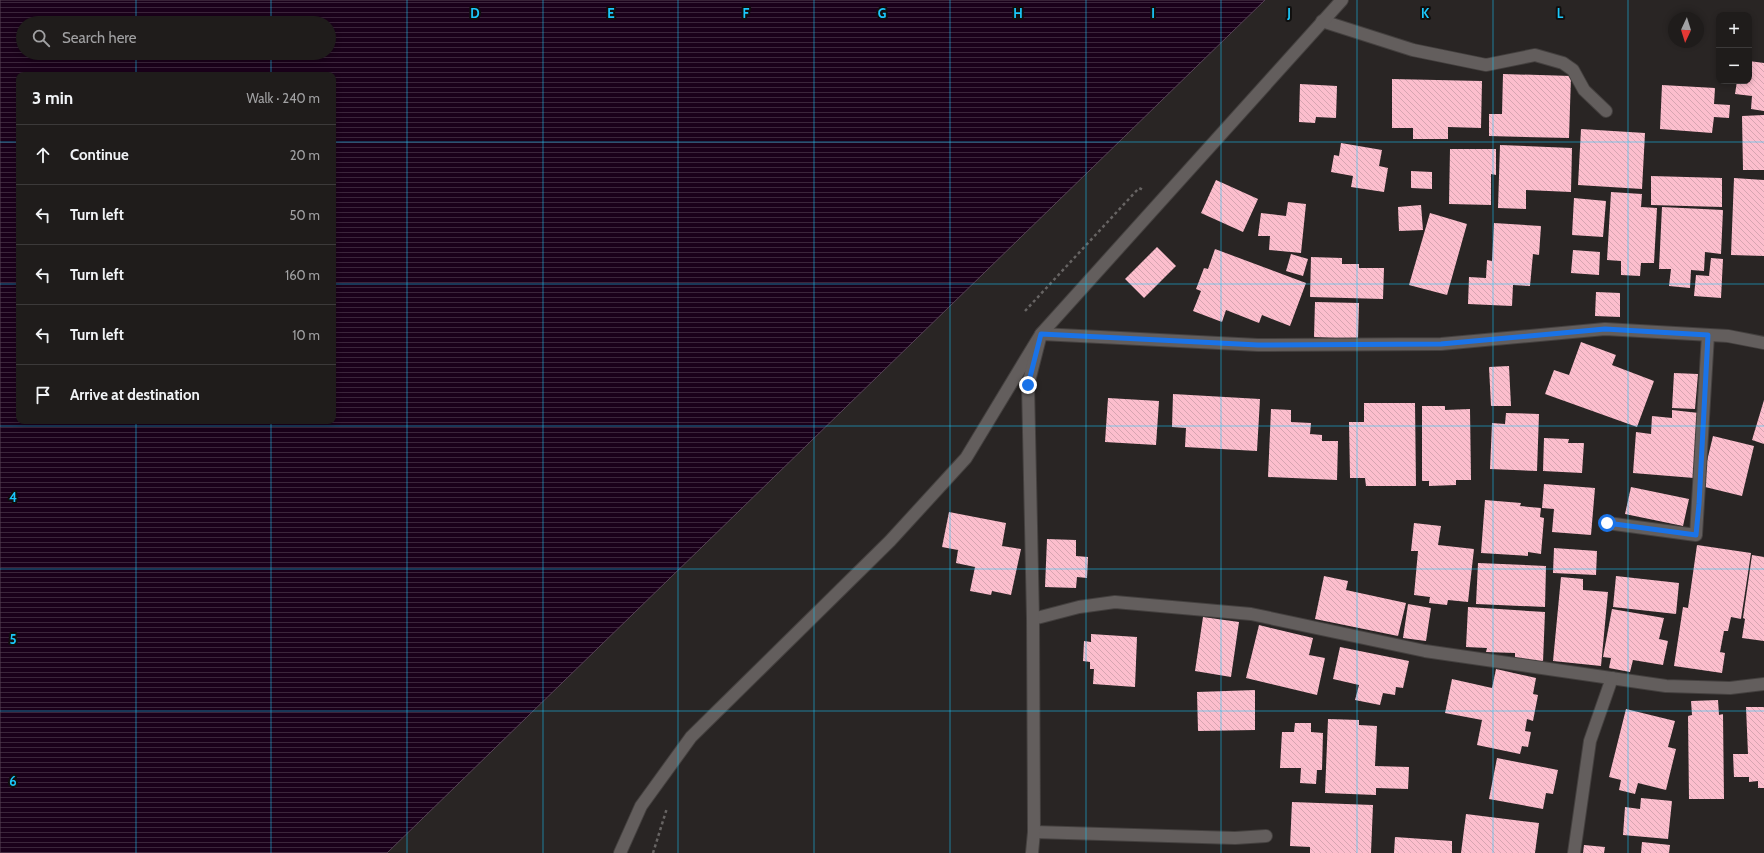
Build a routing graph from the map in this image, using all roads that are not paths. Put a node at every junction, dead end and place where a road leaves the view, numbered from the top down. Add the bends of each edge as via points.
1 (1342, 0) edge
2 (1322, 21) junction
3 (1606, 111) dead end
4 (1041, 334) junction
5 (1708, 335) junction
6 (1764, 343) edge
7 (1607, 523) dead end
8 (1034, 619) junction
9 (1612, 678) junction
10 (1764, 684) edge
11 (1034, 832) junction
12 (1266, 836) dead end
13 (620, 853) edge
14 (1032, 853) edge
15 (1574, 853) edge

1 - 2 street
2 - 3 street via 1413,50 1486,65 1535,55 1563,63 1573,70 1584,90
2 - 4 street
4 - 5 street via 1258,345 1441,344 1605,329
4 - 8 street via 1028,385
4 - 13 street via 966,458 890,541 691,737 641,806
5 - 6 street
5 - 7 street via 1696,535
8 - 9 street via 1079,607 1115,602 1251,614 1425,651
8 - 11 street
9 - 10 street via 1666,686 1730,688
9 - 15 street via 1590,741
11 - 12 street via 1235,838
11 - 14 street

